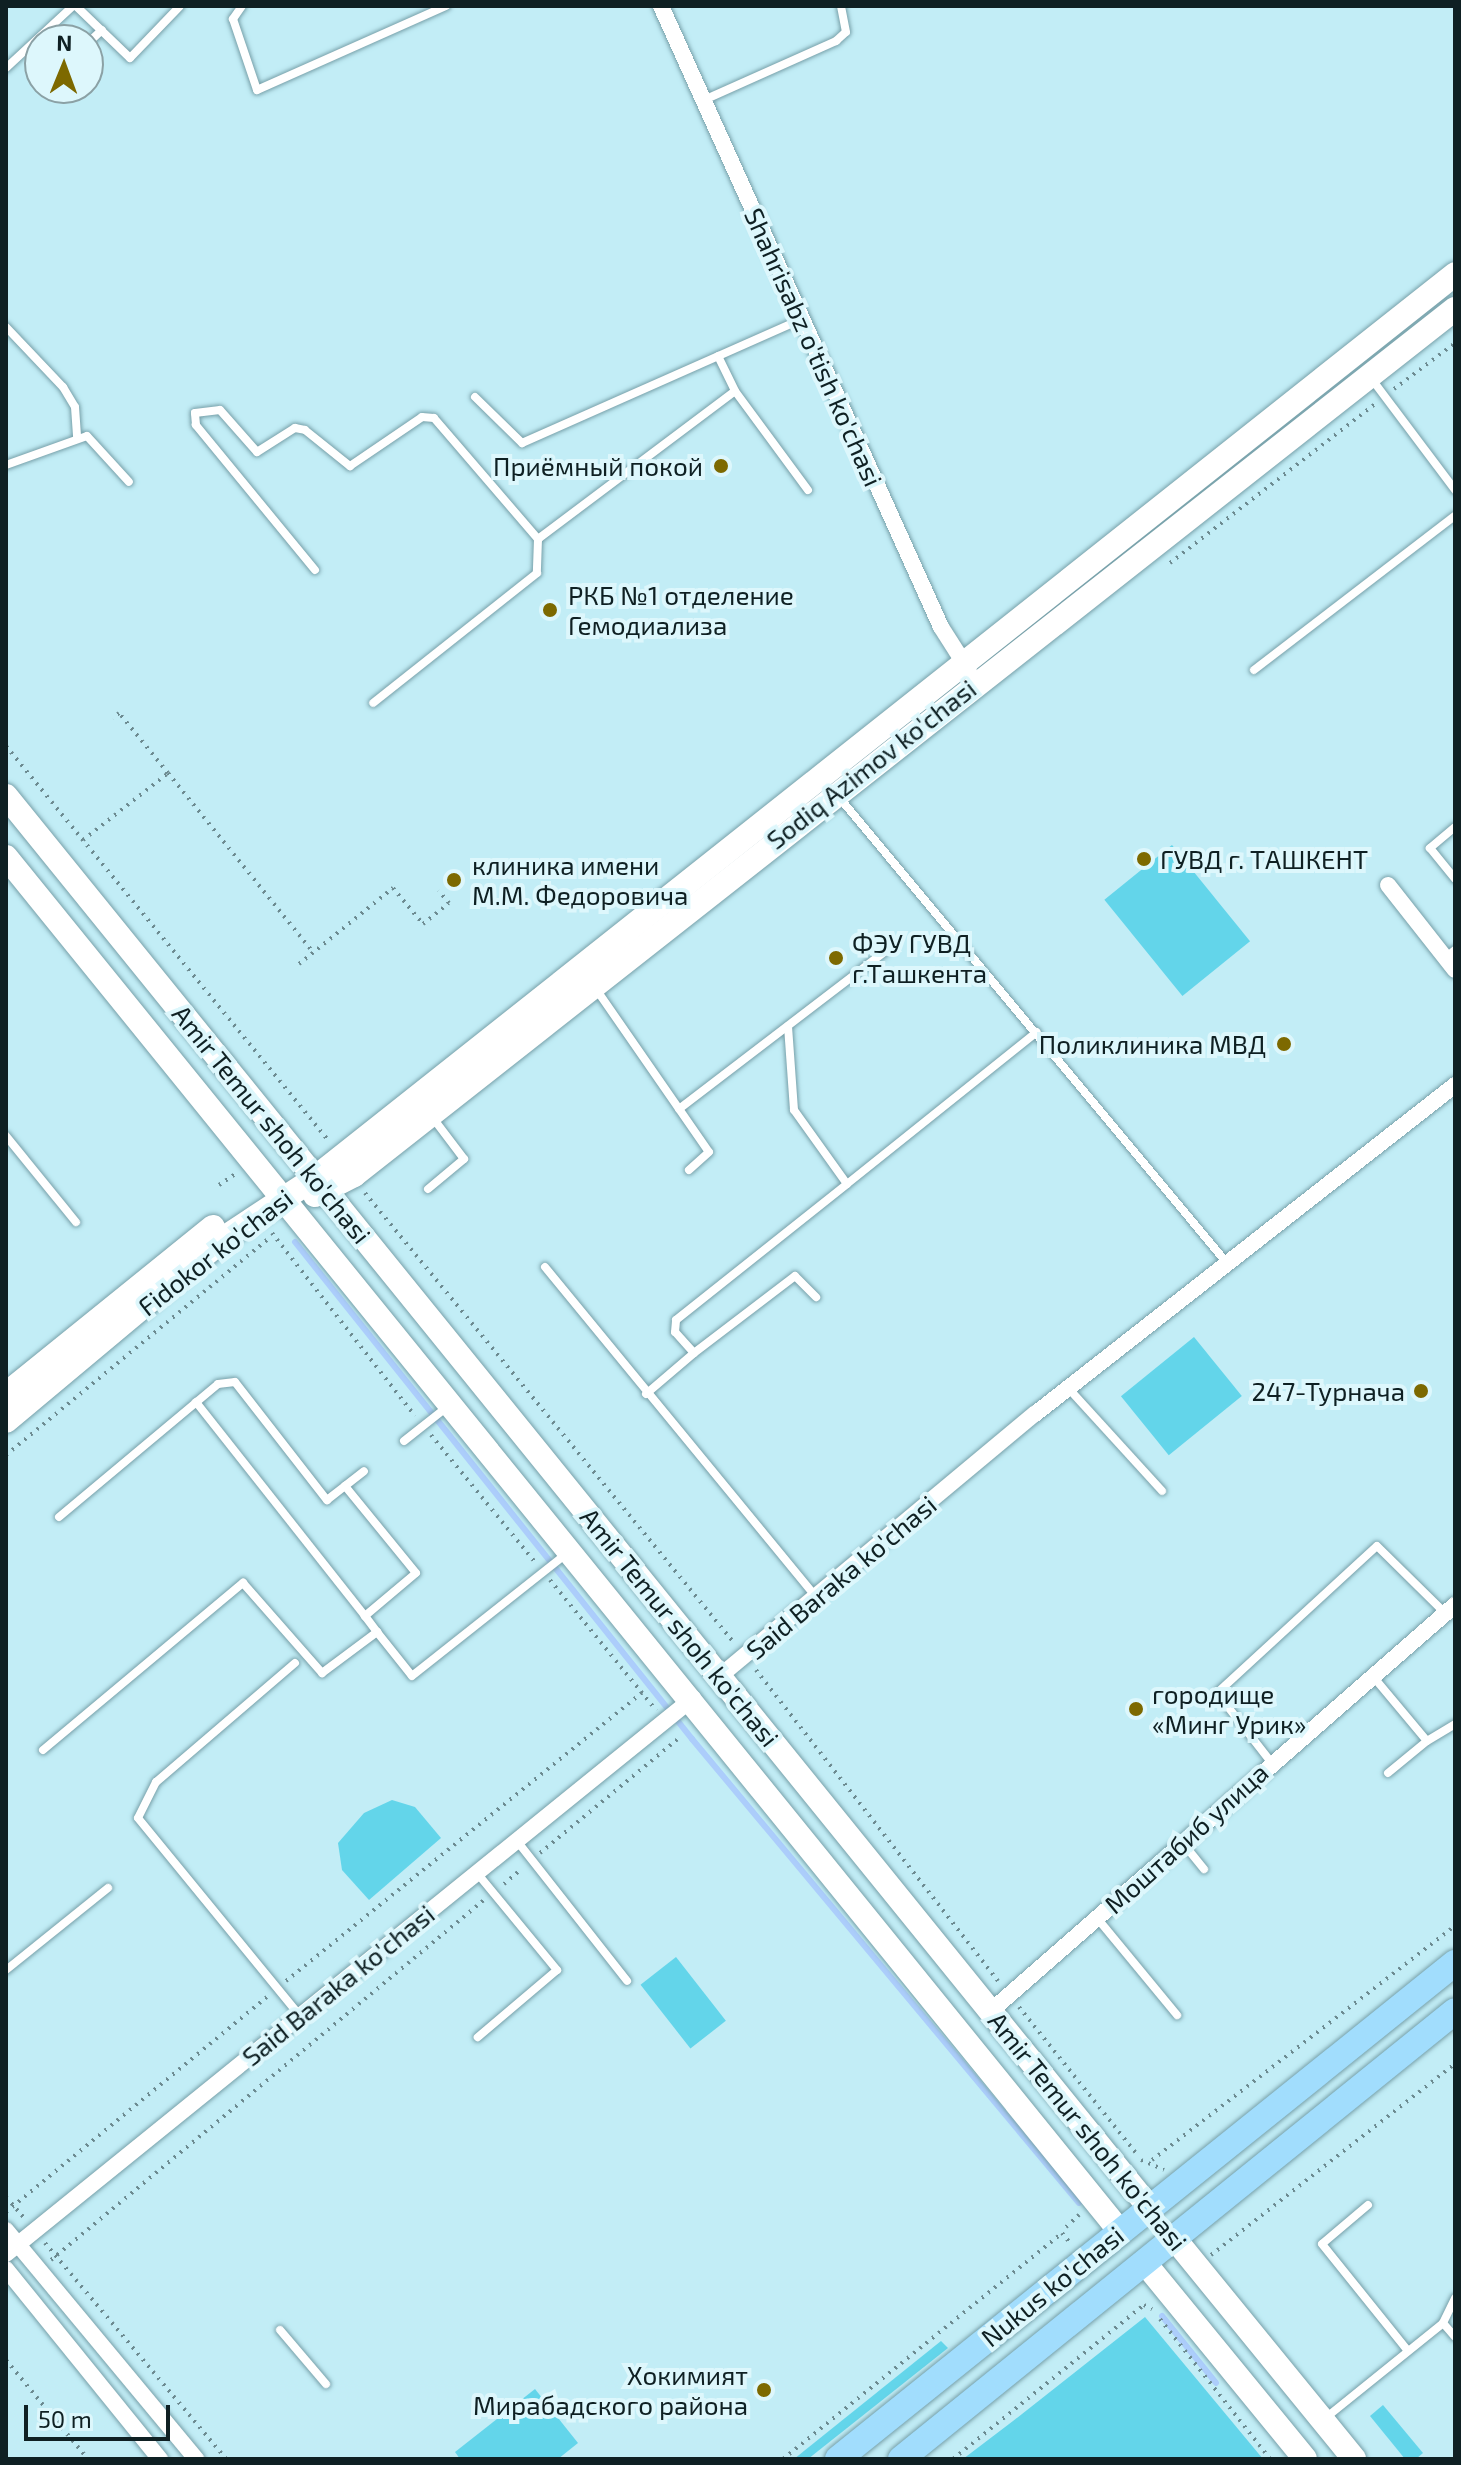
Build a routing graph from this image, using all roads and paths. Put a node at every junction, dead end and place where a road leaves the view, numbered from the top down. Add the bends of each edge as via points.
1 (74, 6) edge
2 (180, 6) edge
3 (242, 6) edge
4 (446, 6) edge
5 (661, 6) edge
6 (841, 6) edge
7 (95, 24) edge
8 (104, 32) edge
9 (6, 68) edge
10 (703, 100) junction
11 (1455, 274) edge
12 (1455, 309) edge
13 (800, 320) junction
14 (6, 327) edge
15 (718, 356) junction
16 (1371, 378) junction
17 (735, 391) junction
18 (475, 397) dead end
19 (77, 438) junction
20 (6, 465) edge
21 (129, 482) dead end
22 (808, 490) dead end
23 (1455, 490) edge
24 (1455, 516) edge
25 (538, 539) junction
26 (315, 570) dead end
27 (1254, 670) dead end
28 (970, 673) junction
29 (373, 703) dead end
30 (113, 718) dead end
31 (6, 746) edge
32 (168, 773) junction
33 (828, 784) junction
34 (6, 796) edge
35 (1455, 827) edge
36 (83, 840) junction
37 (6, 857) edge
38 (1455, 879) edge
39 (1388, 885) dead end
40 (439, 891) dead end
41 (313, 952) junction
42 (884, 952) dead end
43 (1452, 959) edge
44 (299, 964) dead end
45 (591, 982) junction
46 (788, 1026) junction
47 (1037, 1032) junction
48 (1455, 1085) edge
49 (679, 1109) junction
50 (430, 1114) junction
51 (312, 1120) junction
52 (300, 1129) dead end
53 (6, 1136) edge
54 (332, 1144) dead end
55 (689, 1170) dead end
56 (238, 1173) dead end
57 (361, 1184) dead end
58 (847, 1184) junction
59 (219, 1185) dead end
60 (322, 1186) junction
61 (428, 1189) dead end
62 (277, 1200) junction
63 (76, 1222) dead end
64 (270, 1237) junction
65 (1227, 1263) junction
66 (545, 1267) dead end
67 (816, 1297) dead end
68 (694, 1353) junction
69 (1068, 1388) junction
70 (6, 1394) edge
71 (646, 1394) junction
72 (196, 1402) junction
73 (446, 1408) junction
74 (6, 1421) edge
75 (426, 1424) junction
76 (404, 1441) dead end
77 (6, 1455) edge
78 (364, 1471) dead end
79 (345, 1486) junction
80 (1162, 1491) dead end
81 (59, 1517) dead end
82 (565, 1555) junction
83 (545, 1571) junction
84 (817, 1599) junction
85 (1450, 1609) edge
86 (365, 1616) junction
87 (377, 1632) junction
88 (745, 1656) junction
89 (295, 1663) dead end
90 (1370, 1674) junction
91 (720, 1676) junction
92 (642, 1693) junction
93 (693, 1698) junction
94 (665, 1721) junction
95 (1455, 1724) edge
96 (679, 1738) dead end
97 (1427, 1741) junction
98 (43, 1750) dead end
99 (1271, 1762) junction
100 (1388, 1773) dead end
101 (517, 1841) junction
102 (1182, 1842) junction
103 (532, 1860) junction
104 (1204, 1869) dead end
105 (477, 1873) junction
106 (108, 1888) dead end
107 (493, 1893) junction
108 (1096, 1918) junction
109 (1455, 1926) edge
110 (1455, 1963) edge
111 (6, 1970) edge
112 (627, 1981) dead end
113 (276, 1989) junction
114 (1000, 2003) junction
115 (1455, 2011) edge
116 (1177, 2015) dead end
117 (300, 2016) junction
118 (961, 2034) junction
119 (478, 2037) dead end
120 (1455, 2064) edge
121 (1152, 2160) junction
122 (1165, 2170) dead end
123 (6, 2197) edge
124 (1368, 2205) dead end
125 (14, 2206) junction
126 (1149, 2207) junction
127 (6, 2212) edge
128 (1080, 2215) dead end
129 (1066, 2227) dead end
130 (6, 2230) edge
131 (35, 2230) junction
132 (1120, 2231) junction
133 (1174, 2238) junction
134 (1074, 2248) dead end
135 (12, 2249) edge
136 (1211, 2255) dead end
137 (57, 2256) junction
138 (1144, 2262) junction
139 (6, 2269) edge
140 (1455, 2298) edge
141 (1443, 2323) junction
142 (280, 2330) dead end
143 (1455, 2337) edge
144 (1408, 2351) junction
145 (6, 2360) edge
146 (326, 2384) dead end
147 (1323, 2421) junction
148 (88, 2459) edge
149 (160, 2459) edge
150 (196, 2459) edge
151 (226, 2459) edge
152 (783, 2459) edge
153 (838, 2459) edge
154 (901, 2459) edge
155 (953, 2459) edge
156 (1270, 2459) edge
157 (1305, 2459) edge
158 (1354, 2459) edge

1 - 7 lane
1 - 9 lane
2 - 8 lane via 130,58
3 - 4 lane via 233,19 257,90
5 - 10 street, Shahrisabz o'tish ko'chasi
6 - 10 lane via 846,32 836,41
10 - 13 street, Shahrisabz o'tish ko'chasi
11 - 28 main road, Sodiq Azimov ko'chasi
12 - 16 main road, Sodiq Azimov ko'chasi
13 - 15 lane
13 - 28 street, Shahrisabz o'tish ko'chasi
14 - 19 lane via 63,387 75,407
15 - 17 lane
15 - 18 lane via 522,443
16 - 23 lane
16 - 28 main road, Sodiq Azimov ko'chasi
17 - 22 lane
17 - 25 lane
19 - 20 lane
19 - 21 lane via 95,438
24 - 27 lane
25 - 26 lane via 434,418 422,417 350,466 305,430 295,428 257,452 220,410 195,413 196,425
25 - 29 lane via 537,573
28 - 33 main road, Sodiq Azimov ko'chasi
30 - 32 path via 119,713
31 - 36 path
32 - 36 path
32 - 41 path
33 - 45 main road, Sodiq Azimov ko'chasi
33 - 47 lane
33 - 60 main road, Sodiq Azimov ko'chasi
34 - 60 main road, Amir Temur shoh ko'chasi
35 - 38 lane via 1430,848
36 - 51 path
37 - 62 main road, Amir Temur shoh ko'chasi
39 - 43 street
40 - 41 path via 449,903 423,924 393,888
41 - 44 path
42 - 46 lane
45 - 49 lane
45 - 50 main road, Sodiq Azimov ko'chasi
46 - 49 lane
46 - 58 lane via 794,1110
47 - 58 lane
47 - 65 lane
48 - 65 street, Said Baraka ko'chasi
49 - 55 lane via 709,1152
50 - 60 main road, Sodiq Azimov ko'chasi
50 - 61 lane via 464,1159
51 - 52 path
51 - 54 path
53 - 63 lane
56 - 59 path
57 - 88 path
58 - 68 lane via 676,1320 675,1332
60 - 62 main road, Fidokor ko'chasi
60 - 91 main road, Amir Temur shoh ko'chasi
62 - 64 path
62 - 70 main road, Fidokor ko'chasi
62 - 73 main road, Amir Temur shoh ko'chasi
62 - 74 main road, Fidokor ko'chasi
64 - 75 path
64 - 77 path
65 - 69 street, Said Baraka ko'chasi
66 - 71 lane
67 - 68 lane via 795,1276
68 - 71 lane
69 - 80 lane
69 - 84 street, Said Baraka ko'chasi
71 - 84 lane
72 - 79 lane via 218,1384 235,1382 327,1500
72 - 81 lane
72 - 86 lane
73 - 75 lane
73 - 82 main road, Amir Temur shoh ko'chasi
75 - 76 lane
75 - 83 path
78 - 79 lane
79 - 86 lane via 416,1573
82 - 83 lane
82 - 93 main road, Amir Temur shoh ko'chasi
83 - 87 lane via 412,1676
83 - 92 path
84 - 88 street, Said Baraka ko'chasi
85 - 90 street, Моштабиб улица
85 - 99 lane via 1377,1546 1217,1693
86 - 87 lane
87 - 98 lane via 322,1673 243,1583
88 - 91 street, Said Baraka ko'chasi
88 - 114 path
89 - 113 lane via 156,1782 138,1818
90 - 97 lane
90 - 99 street, Моштабиб улица
91 - 93 main road, Said Baraka ko'chasi
91 - 114 main road, Amir Temur shoh ko'chasi
92 - 94 path
92 - 113 path
93 - 94 street, Said Baraka ko'chasi
93 - 118 main road, Amir Temur shoh ko'chasi
94 - 101 street, Said Baraka ko'chasi
95 - 97 lane
96 - 103 path
97 - 100 lane
99 - 102 street, Моштабиб улица
101 - 103 lane
101 - 105 street, Said Baraka ko'chasi
102 - 104 lane
102 - 108 street, Моштабиб улица
103 - 107 path
103 - 112 lane
105 - 107 lane
105 - 117 street, Said Baraka ko'chasi
106 - 111 lane
107 - 119 lane via 557,1970
107 - 137 path
108 - 114 street, Моштабиб улица
108 - 116 lane
109 - 121 path
110 - 126 main road, Nukus ko'chasi
113 - 117 lane
113 - 125 path
114 - 118 main road
114 - 121 path via 1143,2162
114 - 126 main road, Amir Temur shoh ko'chasi
115 - 133 main road, Nukus ko'chasi
117 - 131 street, Said Baraka ko'chasi
118 - 132 main road, Amir Temur shoh ko'chasi
120 - 136 path
121 - 122 path
123 - 125 path
124 - 144 lane via 1322,2244
125 - 127 path
125 - 131 path
126 - 132 main road, Nukus ko'chasi
126 - 133 main road, Amir Temur shoh ko'chasi
128 - 129 path
130 - 135 street
131 - 135 street, Said Baraka ko'chasi
131 - 137 path
132 - 138 main road, Amir Temur shoh ko'chasi
132 - 153 main road, Nukus ko'chasi
133 - 138 main road, Nukus ko'chasi
133 - 147 main road, Amir Temur shoh ko'chasi
134 - 152 path via 1062,2233
135 - 150 street
137 - 151 path
138 - 154 main road, Nukus ko'chasi
138 - 157 main road, Amir Temur shoh ko'chasi
139 - 149 street
140 - 141 lane
141 - 143 lane
141 - 144 lane
142 - 146 lane
144 - 147 lane
145 - 148 path
147 - 158 main road, Amir Temur shoh ko'chasi
155 - 156 path via 1128,2314 1151,2307

